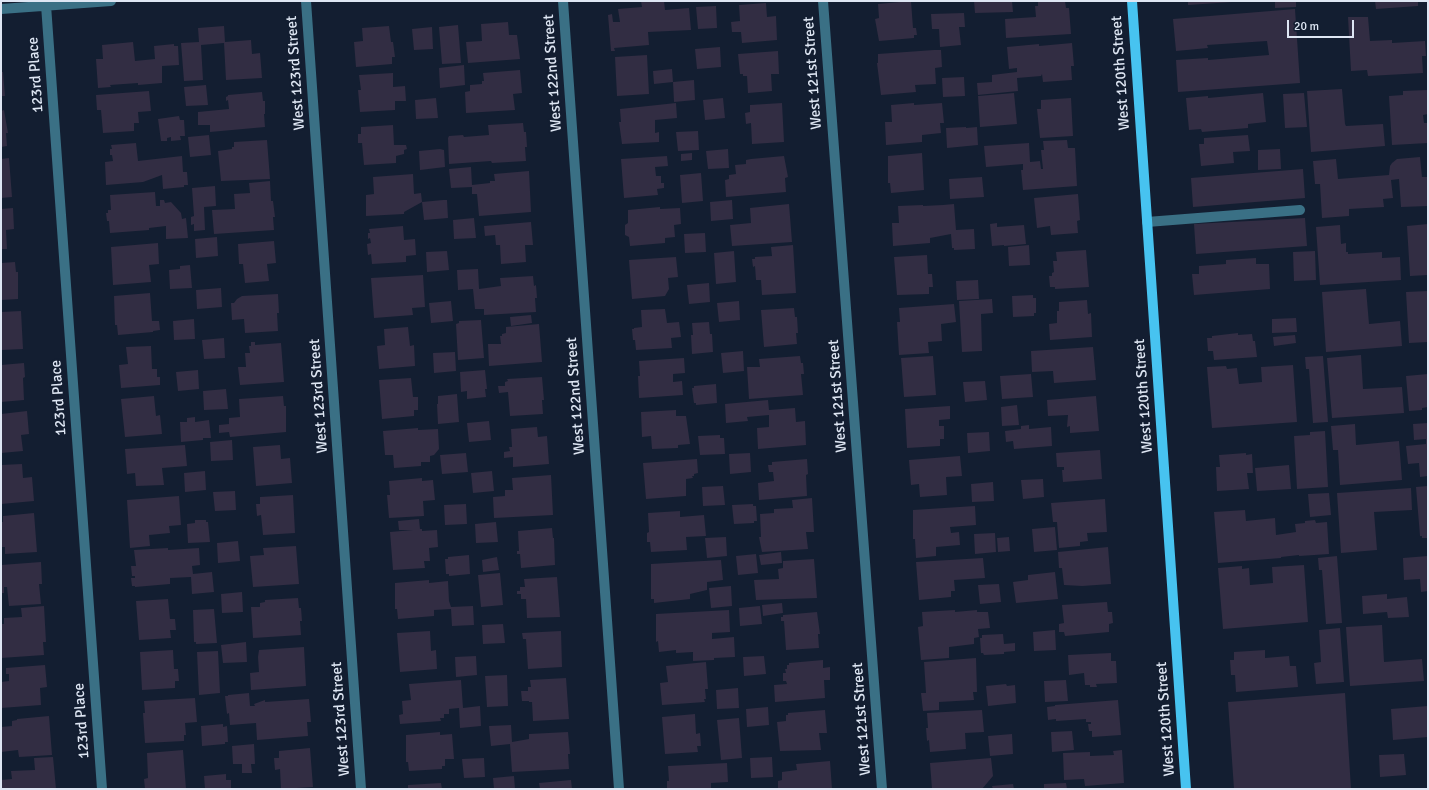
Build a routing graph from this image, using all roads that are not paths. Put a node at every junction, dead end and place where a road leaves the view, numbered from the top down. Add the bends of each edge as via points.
1 (111, 1) edge
2 (306, 1) edge
3 (563, 1) edge
4 (823, 1) edge
5 (1132, 1) edge
6 (46, 5) junction
7 (1, 9) edge
8 (1300, 210) dead end
9 (1147, 222) junction
10 (102, 789) edge
11 (361, 789) edge
12 (619, 789) edge
13 (882, 789) edge
14 (1186, 789) edge

1 - 6 street
2 - 11 street, West 123rd Street
3 - 12 street, West 122nd Street
4 - 13 street, West 121st Street
5 - 9 main road, West 120th Street
6 - 7 street
6 - 10 street, 123rd Place
8 - 9 street
9 - 14 main road, West 120th Street

